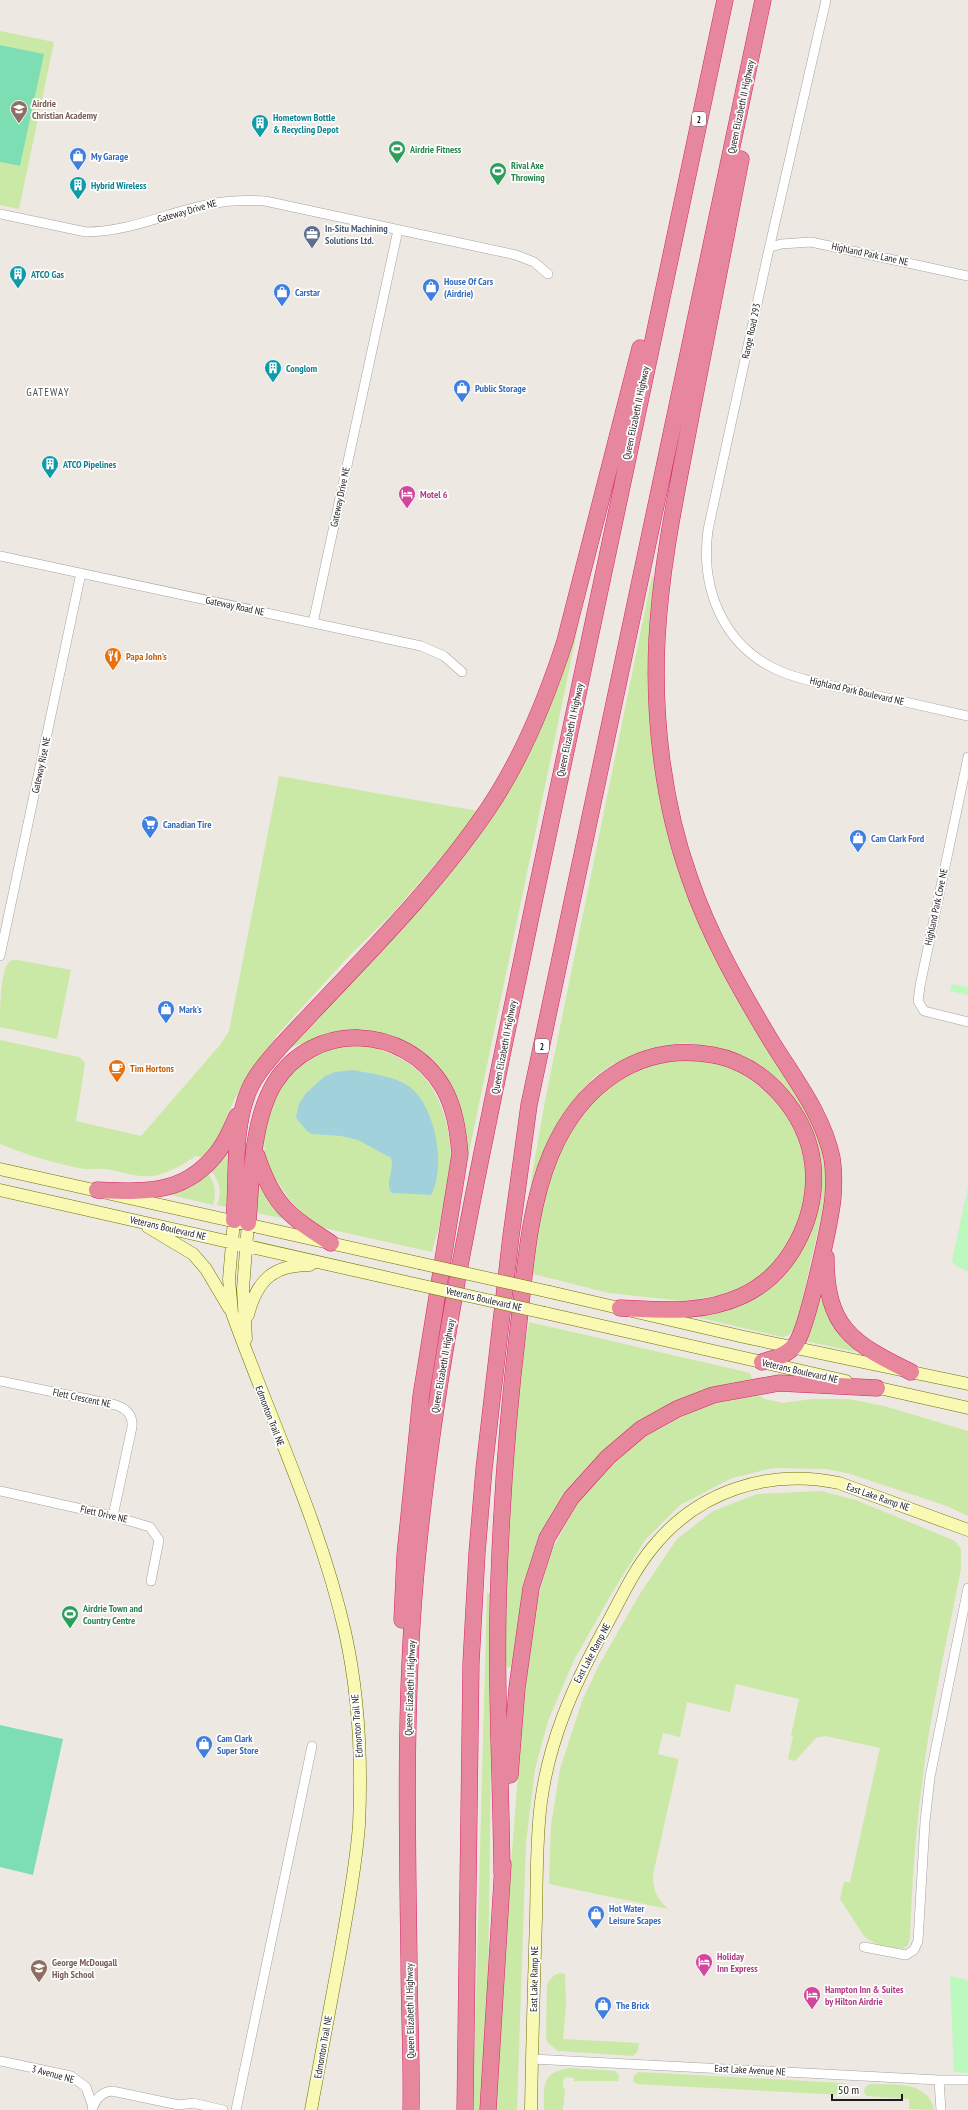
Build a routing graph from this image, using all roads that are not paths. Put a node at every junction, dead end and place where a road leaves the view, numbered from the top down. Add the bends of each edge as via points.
1 (725, 0) edge
2 (763, 0) edge
3 (769, 0) edge
4 (826, 0) edge
5 (0, 214) edge
6 (398, 230) junction
7 (673, 237) junction
8 (771, 247) junction
9 (548, 274) dead end
10 (968, 276) edge
11 (0, 556) edge
12 (80, 573) junction
13 (313, 623) junction
14 (751, 653) joint
15 (462, 672) dead end
16 (968, 716) edge
17 (968, 757) edge
18 (0, 956) edge
19 (968, 1022) edge
20 (244, 1104) junction
21 (255, 1150) junction
22 (0, 1168) edge
23 (0, 1190) edge
24 (97, 1190) junction
25 (134, 1220) junction
26 (241, 1222) junction
27 (828, 1226) junction
28 (232, 1242) junction
29 (332, 1242) junction
30 (246, 1245) junction
31 (330, 1264) junction
32 (620, 1308) junction
33 (232, 1313) junction
34 (245, 1326) junction
35 (794, 1347) junction
36 (247, 1356) junction
37 (762, 1362) junction
38 (911, 1372) junction
39 (0, 1381) edge
40 (968, 1384) edge
41 (877, 1388) junction
42 (968, 1408) edge
43 (0, 1491) edge
44 (113, 1516) junction
45 (968, 1530) edge
46 (151, 1581) dead end
47 (968, 1588) edge
48 (312, 1746) dead end
49 (407, 1759) junction
50 (502, 1874) junction
51 (864, 1947) dead end
52 (532, 2059) junction
53 (0, 2061) edge
54 (939, 2080) junction
55 (968, 2080) edge
56 (93, 2108) edge
57 (223, 2110) edge
58 (236, 2110) edge
59 (311, 2110) edge
60 (411, 2110) edge
61 (465, 2110) edge
62 (488, 2110) edge
63 (531, 2110) edge
64 (941, 2110) edge

1 - 7 highway, Queen Elizabeth II Highway / 2
2 - 61 highway, Queen Elizabeth II Highway / 2 via 529,1105 511,1236 477,1553 470,1663
3 - 27 highway via 752,103 667,540 656,641 657,704 672,816 690,879 736,982 807,1098 821,1126 832,1159 833,1199
4 - 8 street, Range Road 293
5 - 6 street, Gateway Drive NE via 86,232 99,232 140,225 209,204 247,200 266,201
6 - 9 street, Gateway Drive NE via 516,255 534,262
6 - 13 street, Gateway Drive NE
7 - 20 highway via 643,335 565,641 550,687 526,742 489,808 451,860 264,1065 255,1078
7 - 49 highway, Queen Elizabeth II Highway / 2 via 508,1026 431,1430 417,1557
8 - 10 street, Highland Park Lane NE via 811,242
8 - 14 street, Range Road 293 via 706,548 708,584 715,604 728,629
11 - 12 street, Gateway Road NE
12 - 13 street, Gateway Road NE
12 - 18 street, Gateway Rise NE
13 - 15 street, Gateway Road NE via 421,646 444,656
14 - 16 street, Highland Park Boulevard NE via 766,664 795,676
17 - 19 street, Highland Park Cove NE via 925,956 918,1001 924,1011
20 - 24 highway via 221,1148 190,1178 146,1192
20 - 26 highway via 239,1125
21 - 26 highway
21 - 29 highway via 268,1185 278,1202 296,1220
21 - 49 highway via 256,1132 263,1106 275,1083 298,1058 330,1041 373,1039 389,1042 409,1052 426,1066 442,1086 456,1122 460,1154 459,1171 421,1396 405,1555 400,1655
22 - 24 main road, Veterans Boulevard NE
23 - 25 main road, Veterans Boulevard NE
24 - 26 main road, Veterans Boulevard NE
25 - 28 main road, Veterans Boulevard NE
25 - 33 main road via 193,1254 206,1269
26 - 28 main road, Edmonton Trail NE
26 - 29 main road, Veterans Boulevard NE
26 - 30 main road, Edmonton Trail NE
27 - 35 highway via 802,1334
27 - 38 highway via 826,1274 830,1297 838,1319 850,1336 871,1352
28 - 30 main road, Veterans Boulevard NE
28 - 33 main road, Edmonton Trail NE via 229,1285
29 - 32 main road, Veterans Boulevard NE, bridge
30 - 31 main road, Veterans Boulevard NE
30 - 34 main road, Edmonton Trail NE via 243,1301
31 - 34 main road via 295,1265 269,1276 252,1299
31 - 37 main road, Veterans Boulevard NE, bridge
32 - 35 main road, Veterans Boulevard NE
32 - 50 highway via 680,1311 714,1307 744,1295 767,1280 788,1258 803,1232 812,1199 813,1164 805,1134 794,1112 774,1087 733,1061 712,1055 680,1053 649,1057 620,1070 593,1089 566,1125 551,1153 543,1177 526,1257 504,1481 499,1580
33 - 36 main road, Edmonton Trail NE
34 - 36 main road, Edmonton Trail NE
35 - 37 highway via 788,1353
35 - 38 main road, Veterans Boulevard NE
36 - 59 main road, Edmonton Trail NE via 329,1571 345,1633 358,1729 359,1819 353,1877
37 - 41 main road, Veterans Boulevard NE
38 - 40 main road, Veterans Boulevard NE
39 - 44 street, Flett Crescent NE via 125,1408 130,1414 132,1427
41 - 42 main road, Veterans Boulevard NE
41 - 50 highway via 779,1383 713,1395 677,1409 642,1429 608,1457 571,1498 547,1538 531,1588 517,1688
43 - 44 street, Flett Drive NE
44 - 46 street, Flett Drive NE via 143,1523 156,1533 158,1547
45 - 52 main road, East Lake Ramp NE via 839,1483 819,1479 772,1479 732,1489 714,1497 674,1524 651,1548 576,1683 560,1721 551,1753 538,1829
47 - 51 street via 930,1777 917,1946 906,1955
48 - 58 street
49 - 60 highway, Queen Elizabeth II Highway / 2
50 - 62 highway
52 - 54 street, East Lake Avenue NE
52 - 63 main road, East Lake Ramp NE
53 - 56 street, 3 Avenue NE via 75,2078 86,2087
54 - 55 street, East Lake Avenue NE
54 - 64 street
56 - 57 street, 3 Avenue NE via 98,2097 112,2091 179,2105 193,2103

